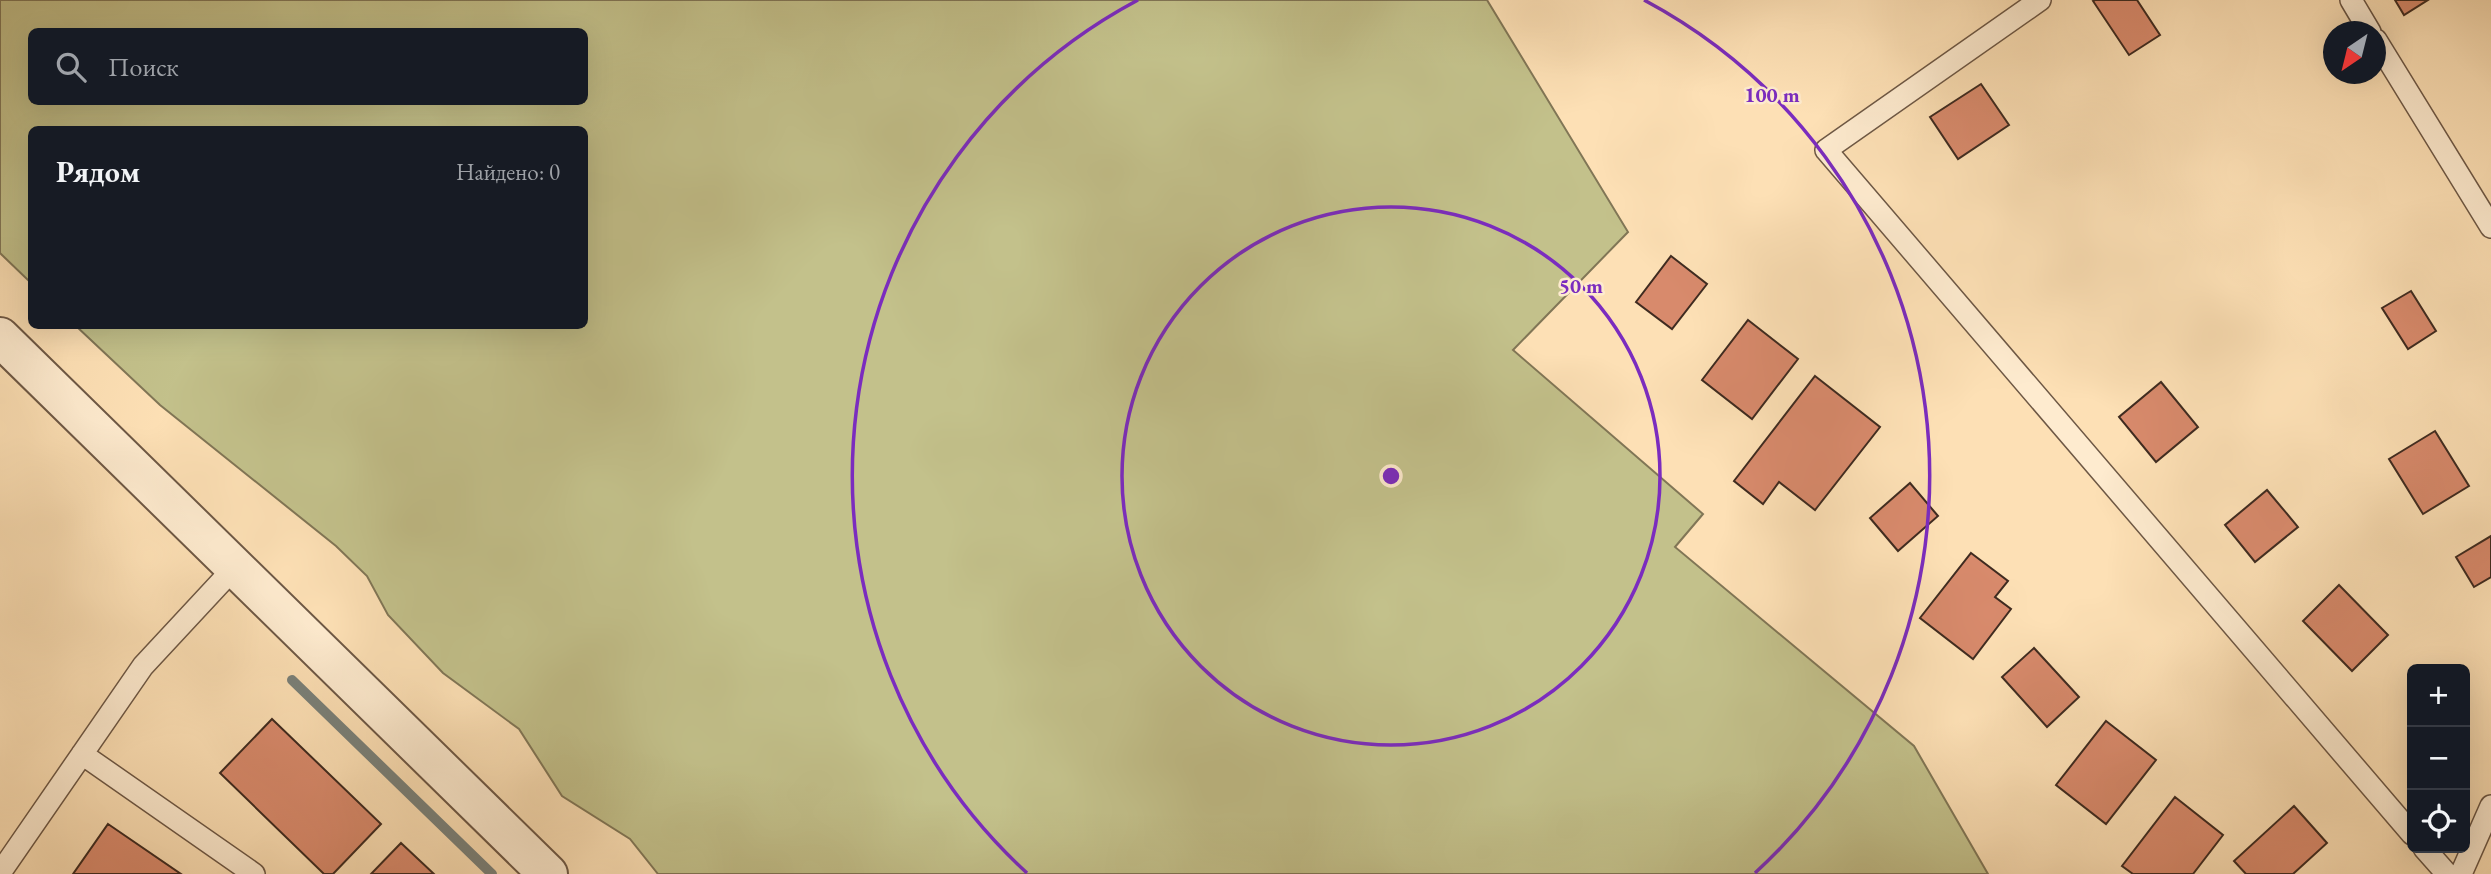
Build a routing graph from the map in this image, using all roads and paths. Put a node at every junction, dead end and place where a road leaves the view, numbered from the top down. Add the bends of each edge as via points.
1 (2040, 0) edge
2 (2351, 0) edge
3 (2363, 21) edge
4 (2386, 58) edge
5 (2491, 227) edge
6 (0, 337) edge
7 (235, 567) junction
8 (82, 754) junction
9 (2491, 806) edge
10 (2407, 828) edge
11 (2428, 853) edge
12 (0, 873) edge
13 (254, 874) edge
14 (548, 874) edge
15 (2447, 874) edge
16 (2461, 874) edge

1 - 10 lane via 1826,150
2 - 3 lane
4 - 5 lane
6 - 7 street
7 - 8 lane via 143,666
7 - 14 street
8 - 12 lane
8 - 13 lane
9 - 16 lane
11 - 15 lane

